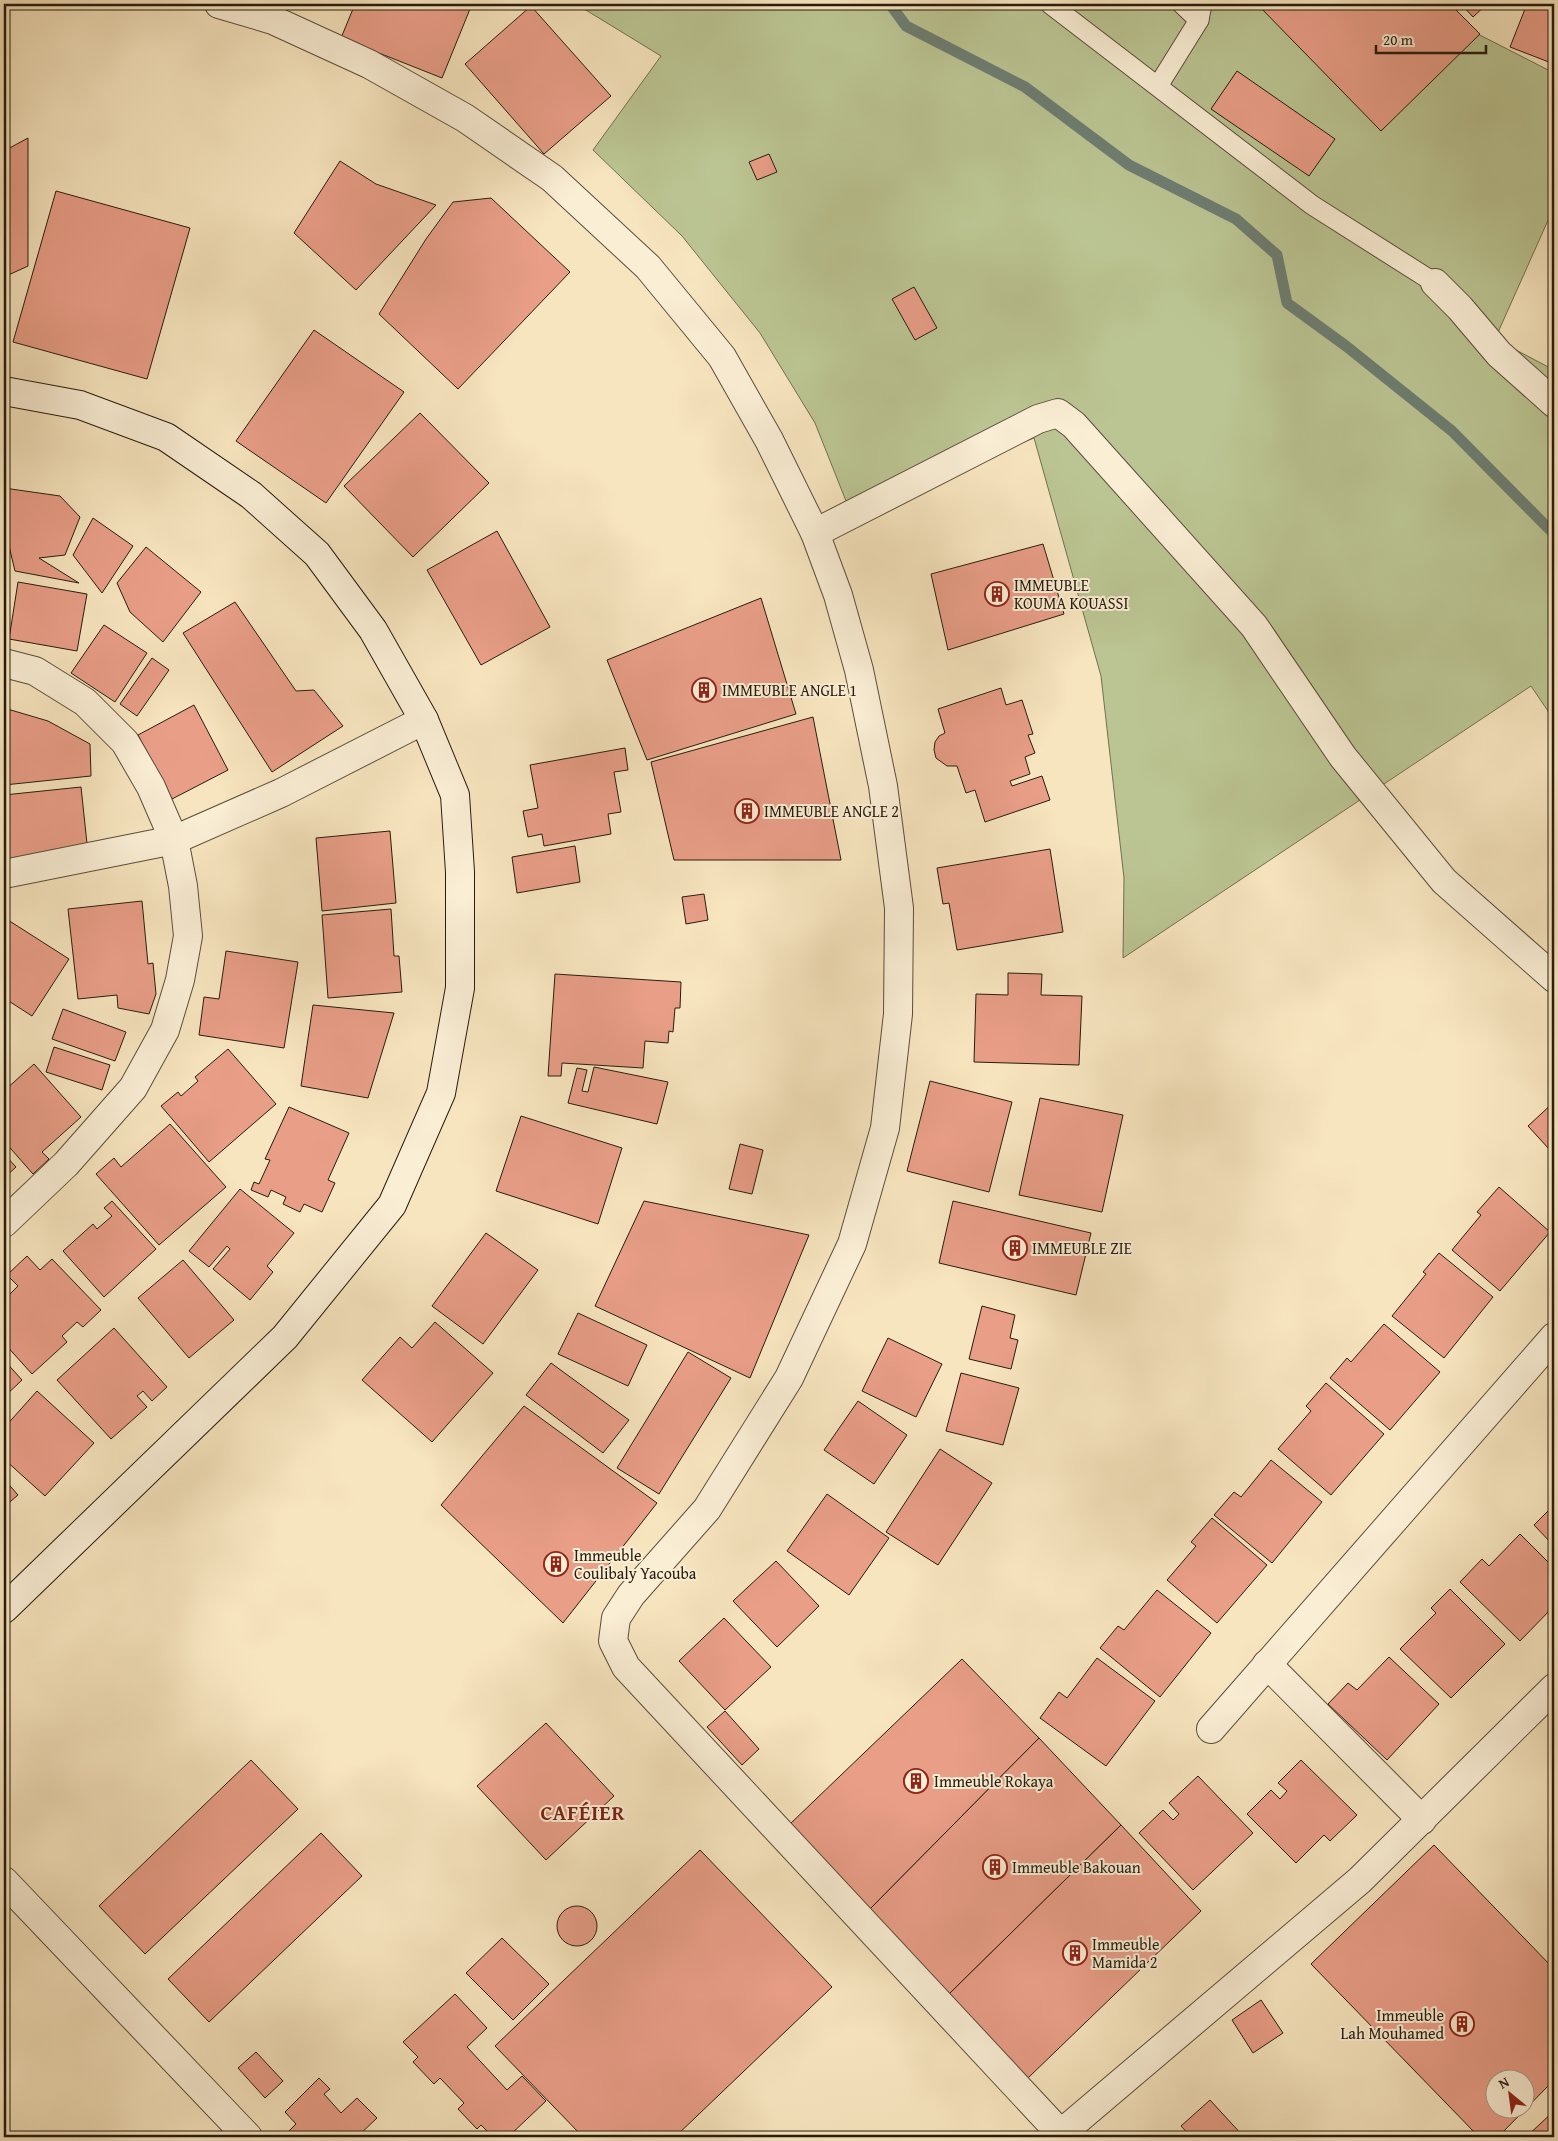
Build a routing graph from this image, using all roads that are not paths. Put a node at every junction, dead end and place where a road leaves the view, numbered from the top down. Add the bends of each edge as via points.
1 (218, 4) edge
2 (1050, 4) edge
3 (1182, 4) edge
4 (1200, 12) edge
5 (1158, 86) junction
6 (1434, 283) joint
7 (4, 391) edge
8 (1554, 404) edge
9 (815, 533) junction
10 (4, 663) edge
11 (424, 720) junction
12 (174, 840) junction
13 (4, 874) edge
14 (1554, 978) edge
15 (4, 1223) edge
16 (1554, 1337) edge
17 (4, 1609) edge
18 (1267, 1664) junction
19 (1554, 1688) edge
20 (1211, 1729) dead end
21 (1422, 1820) junction
22 (4, 1881) edge
23 (1059, 2136) edge
24 (248, 2137) edge

1 - 9 street via 273,20 369,64 465,118 552,178 648,267 722,356 769,440
2 - 5 lane
3 - 4 lane
4 - 5 lane
5 - 6 lane via 1312,205
6 - 8 street via 1499,354
7 - 11 street via 80,405 166,437 251,495 317,554 373,630
9 - 14 street via 1038,419 1058,413 1074,425 1254,626 1343,758 1444,881
9 - 23 street via 838,595 859,670 884,786 899,908 898,1014 885,1128 852,1244 789,1378 707,1509 631,1594 616,1618 613,1641 626,1667
10 - 12 street via 35,671 84,702 126,742 151,787
11 - 12 street via 281,793
11 - 17 street via 455,795 460,872 460,988 440,1093 392,1205 284,1337
12 - 13 street
12 - 15 street via 188,936 180,980 165,1030 132,1088 66,1164
16 - 18 street
18 - 20 street
18 - 21 street
19 - 21 street
21 - 23 street via 1360,1880
22 - 24 street

